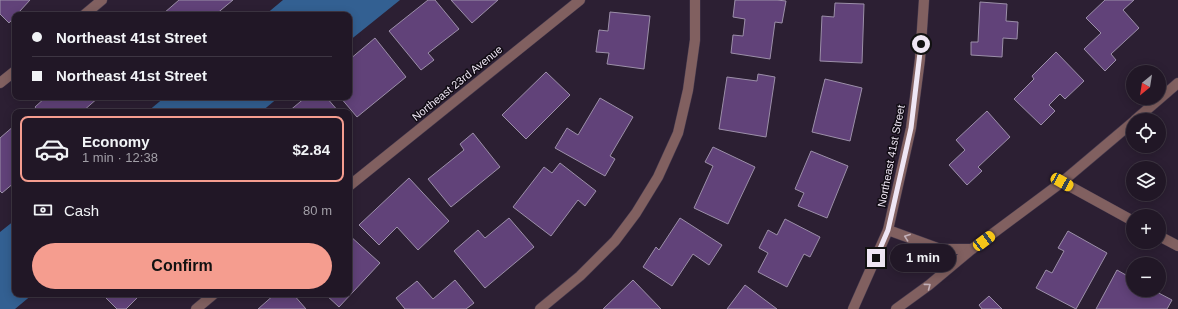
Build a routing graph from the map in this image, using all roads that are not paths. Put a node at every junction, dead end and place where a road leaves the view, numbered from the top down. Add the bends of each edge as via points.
1 (102, 0) edge
2 (580, 0) edge
3 (695, 0) edge
4 (924, 0) edge
5 (88, 12) edge
6 (12, 73) edge
7 (0, 83) edge
8 (1178, 84) edge
9 (1143, 113) edge
10 (1126, 128) edge
11 (1062, 182) junction
12 (352, 184) edge
13 (1126, 217) edge
14 (888, 230) junction
15 (1166, 240) edge
16 (1178, 246) edge
17 (972, 250) junction
18 (210, 297) edge
19 (196, 309) edge
20 (540, 309) edge
21 (853, 309) edge
22 (896, 309) edge

1 - 5 street
2 - 12 street, Northeast 23rd Avenue
3 - 20 street via 695,40 688,90 678,133 658,177 615,241 580,276
4 - 14 street, Northeast 41st Street via 911,128
6 - 7 street
8 - 9 street
10 - 11 street
11 - 13 street
11 - 17 street
17 -> 14 street via 940,249
14 - 21 street, Northeast 41st Street
15 - 16 street
22 -> 17 street
18 - 19 street

